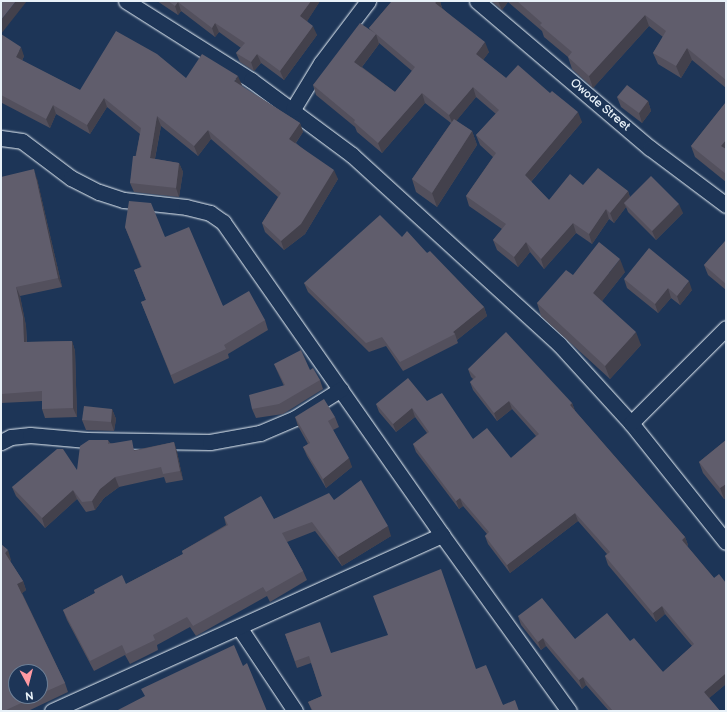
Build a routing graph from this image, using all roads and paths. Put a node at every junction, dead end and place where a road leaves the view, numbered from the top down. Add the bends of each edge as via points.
1 (126, 1) edge
2 (368, 1) edge
3 (477, 1) edge
4 (293, 109) junction
5 (1, 138) edge
6 (726, 205) edge
7 (726, 328) edge
8 (341, 389) junction
9 (631, 423) junction
10 (1, 442) edge
11 (442, 535) junction
12 (726, 542) edge
13 (239, 627) junction
14 (62, 709) edge
15 (295, 711) edge
16 (569, 711) edge

1 - 4 street
2 - 4 street via 320,63
3 - 6 street, Owode Street via 650,148
4 - 9 street via 352,155 511,299 559,344
5 - 8 street via 22,141 71,178 99,192 124,200 186,207 210,213 223,222
7 - 9 street
8 - 10 street via 295,418 260,433 210,442 86,440 30,435 11,437
8 - 11 street
9 - 12 street
11 - 13 street
11 - 16 street
13 - 14 street
13 - 15 street

